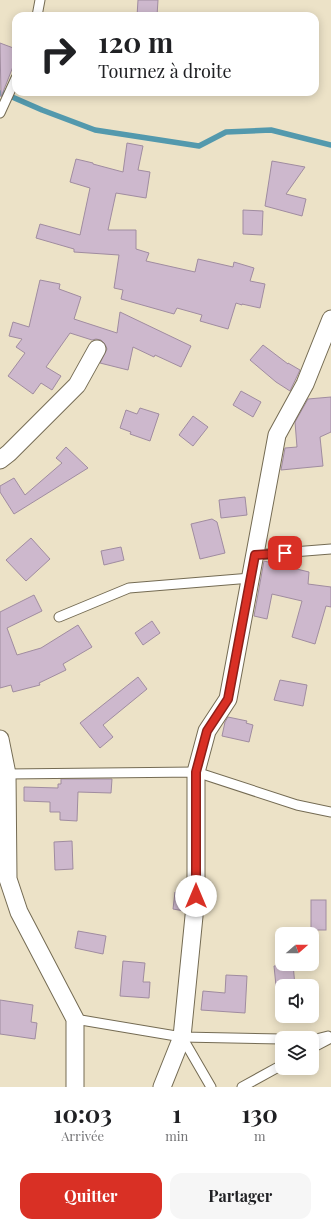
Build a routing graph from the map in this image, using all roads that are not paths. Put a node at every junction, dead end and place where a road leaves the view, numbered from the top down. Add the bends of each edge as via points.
1 (40, 0) edge
2 (38, 12) edge
3 (12, 87) edge
4 (0, 113) edge
5 (331, 319) edge
6 (97, 349) dead end
7 (0, 460) edge
8 (331, 549) edge
9 (255, 555) junction
10 (251, 578) junction
11 (59, 617) dead end
12 (0, 739) edge
13 (196, 772) junction
14 (7, 774) junction
15 (331, 812) edge
16 (75, 1018) junction
17 (182, 1036) junction
18 (331, 1036) edge
19 (275, 1039) edge
20 (319, 1039) edge
21 (319, 1044) edge
22 (275, 1069) edge
23 (75, 1087) edge
24 (162, 1087) edge
25 (211, 1087) edge
26 (242, 1087) edge

1 - 2 lane
3 - 4 lane
5 - 9 street via 305,384 277,435
6 - 7 street via 77,385
8 - 9 lane
9 - 10 street
10 - 11 lane via 129,588
10 - 13 street via 228,699 207,731
12 - 14 street
13 - 14 lane
13 - 15 lane via 297,805
13 - 17 street via 196,896
14 - 16 street via 8,879 19,912
16 - 17 lane
16 - 23 street
17 - 19 lane
17 - 24 street
17 - 25 lane
18 - 20 lane
18 - 21 lane
22 - 26 lane

